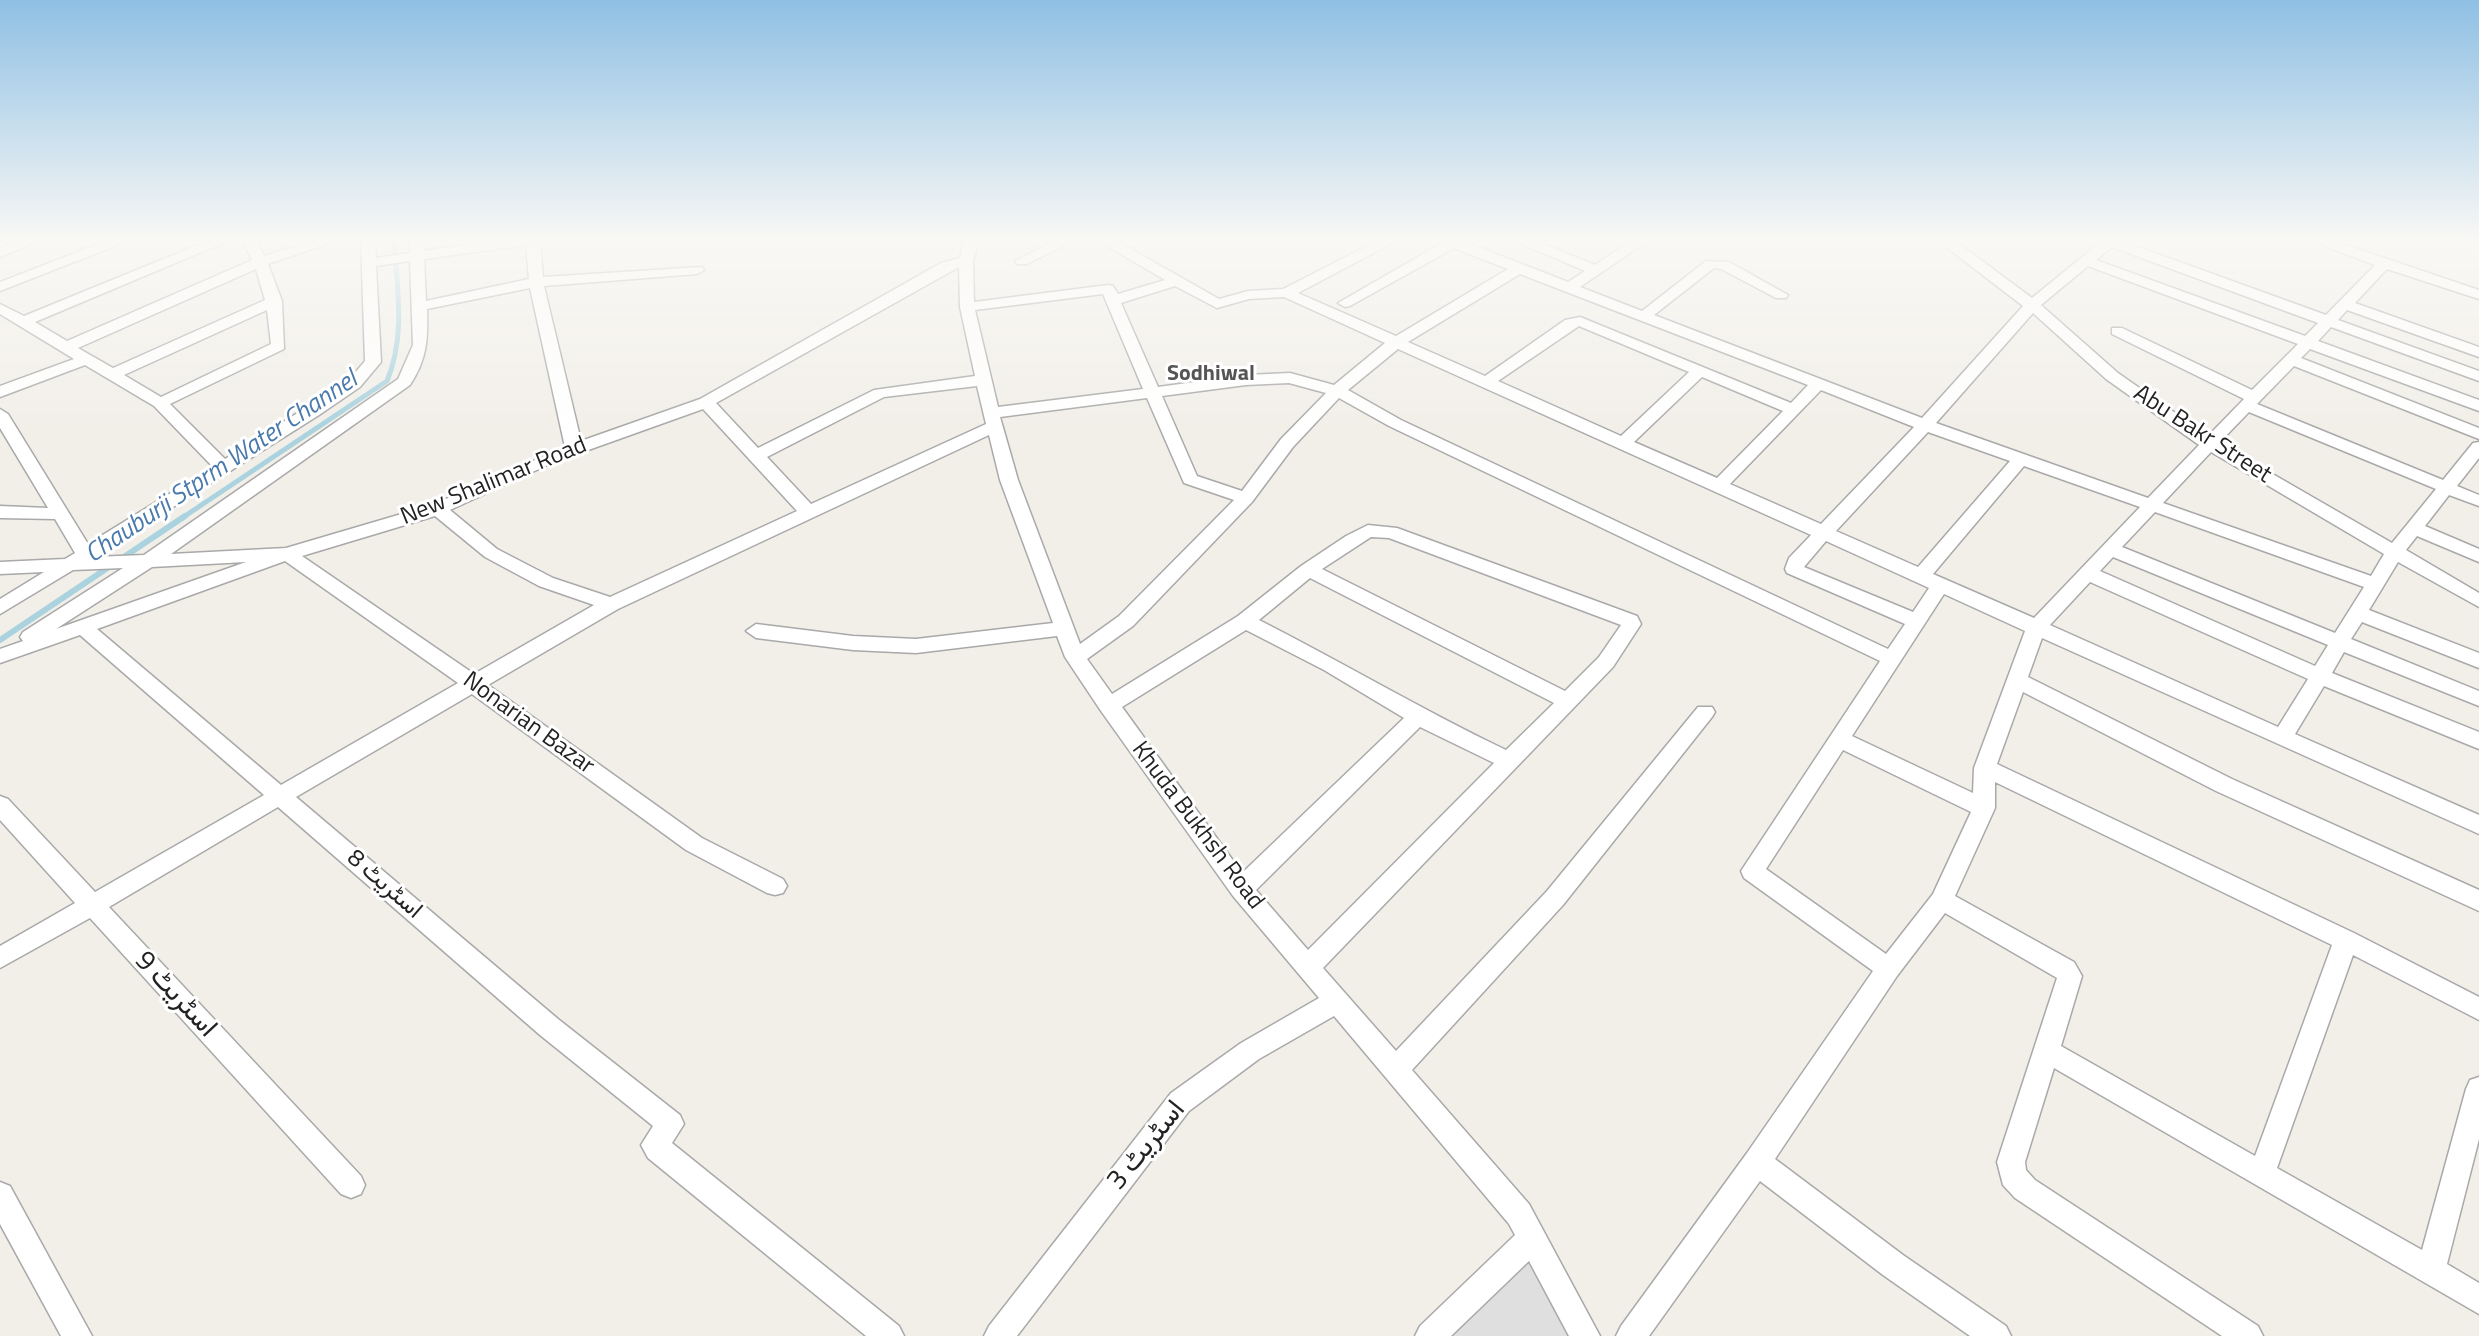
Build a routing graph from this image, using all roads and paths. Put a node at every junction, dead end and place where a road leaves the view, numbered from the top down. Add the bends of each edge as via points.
1 (70, 302) edge
2 (168, 302) edge
3 (272, 302) edge
4 (275, 302) edge
5 (374, 302) edge
6 (417, 302) edge
7 (439, 302) edge
8 (541, 302) edge
9 (882, 302) edge
10 (967, 302) edge
11 (1001, 302) edge
12 (1115, 302) edge
13 (1306, 302) edge
14 (1463, 302) edge
15 (1603, 302) edge
16 (1662, 302) edge
17 (2028, 302) edge
18 (2035, 302) edge
19 (2200, 302) edge
20 (2275, 302) edge
21 (2344, 304) joint
22 (2032, 305) junction
23 (417, 307) junction
24 (967, 307) junction
25 (0, 308) edge
26 (1643, 317) junction
27 (22, 322) junction
28 (2327, 322) junction
29 (1662, 325) junction
30 (2117, 331) dead end
31 (2308, 342) junction
32 (1395, 343) junction
33 (1638, 345) junction
34 (65, 348) junction
35 (2479, 352) edge
36 (87, 359) junction
37 (2290, 359) junction
38 (1698, 372) junction
39 (115, 373) junction
40 (2479, 376) edge
41 (984, 380) junction
42 (1485, 383) junction
43 (1818, 384) junction
44 (1337, 391) junction
45 (0, 392) edge
46 (1152, 394) junction
47 (2250, 401) junction
48 (706, 402) junction
49 (160, 403) junction
50 (2479, 406) edge
51 (1795, 410) junction
52 (993, 420) junction
53 (3, 423) edge
54 (1925, 425) junction
55 (2479, 434) edge
56 (1622, 444) junction
57 (2209, 444) junction
58 (2479, 447) edge
59 (574, 449) junction
60 (756, 456) junction
61 (2021, 458) junction
62 (225, 469) junction
63 (1718, 487) junction
64 (2445, 487) junction
65 (1246, 498) junction
66 (2479, 501) edge
67 (2152, 504) junction
68 (438, 509) junction
69 (0, 512) edge
70 (808, 512) junction
71 (60, 514) junction
72 (2415, 529) junction
73 (1822, 533) junction
74 (2110, 549) junction
75 (287, 554) junction
76 (2393, 554) junction
77 (2479, 556) edge
78 (141, 560) junction
79 (80, 561) junction
80 (0, 568) edge
81 (1308, 570) junction
82 (2087, 573) junction
83 (1920, 577) junction
84 (2375, 584) junction
85 (1940, 586) junction
86 (2479, 601) edge
87 (611, 604) junction
88 (0, 608) edge
89 (2357, 613) junction
90 (1245, 621) junction
91 (1916, 621) junction
92 (83, 627) junction
93 (1064, 628) junction
94 (2036, 628) junction
95 (756, 631) dead end
96 (2339, 643) junction
97 (1, 657) edge
98 (1075, 657) junction
99 (1891, 658) junction
100 (2479, 661) edge
101 (2320, 676) junction
102 (2016, 680) junction
103 (473, 684) junction
104 (2479, 699) edge
105 (1568, 701) junction
106 (1108, 706) junction
107 (1705, 712) dead end
108 (1418, 717) junction
109 (2282, 738) junction
110 (1840, 739) junction
111 (2479, 741) edge
112 (1507, 760) junction
113 (1985, 768) junction
114 (279, 795) junction
115 (0, 805) edge
116 (1984, 808) junction
117 (2479, 825) edge
118 (775, 886) dead end
119 (1241, 889) junction
120 (1942, 900) junction
121 (2479, 901) edge
122 (91, 903) junction
123 (2346, 940) junction
124 (0, 958) edge
125 (1308, 967) junction
126 (1888, 969) junction
127 (1337, 1001) junction
128 (2479, 1009) edge
129 (2045, 1050) junction
130 (1395, 1070) junction
131 (2479, 1089) edge
132 (1757, 1162) junction
133 (2262, 1173) junction
134 (351, 1185) dead end
135 (0, 1196) edge
136 (1532, 1238) junction
137 (2431, 1269) junction
138 (2479, 1299) edge
139 (77, 1336) edge
140 (889, 1336) edge
141 (999, 1336) edge
142 (1430, 1336) edge
143 (1585, 1336) edge
144 (1631, 1336) edge
145 (1996, 1336) edge
146 (2248, 1336) edge

1 - 27 street
2 - 34 street
3 - 39 street
4 - 49 street via 279,346
5 - 62 street via 373,362 365,373
6 - 23 street, New Shalimar Road
7 - 23 street
8 - 59 street
9 - 48 street, New Shalimar Road
10 - 24 street, Khuda Bukhsh Road
11 - 24 street
12 - 46 street
13 - 32 street
14 - 32 street
15 - 26 street
16 - 26 street
17 - 22 street, Abu Bakr Street
18 - 22 street
19 - 31 street
20 - 28 street
21 - 28 street
21 - 35 street
22 - 54 street
22 - 57 street, Abu Bakr Street via 2112,376
23 - 78 street, New Shalimar Road via 421,345 404,382
24 - 41 street, Khuda Bukhsh Road
25 - 27 street
26 - 29 street
27 - 34 street
28 - 31 street
28 - 40 street
29 - 33 street
29 - 43 street
30 - 47 street
31 - 37 street
31 - 50 street
32 - 42 street
32 - 44 street
33 - 38 street
33 - 42 street via 1574,321
34 - 36 street
36 - 39 street
36 - 45 street
37 - 47 street
37 - 55 street
38 - 51 street
38 - 56 street
39 - 49 street
41 - 52 street, Khuda Bukhsh Road
41 - 60 street via 880,393
42 - 56 street
43 - 51 street
43 - 54 street
44 - 46 street via 1290,378
44 - 65 street via 1287,443
44 - 99 street
46 - 52 street
46 - 65 street via 1190,479
47 - 57 street
47 - 64 street
48 - 59 street, New Shalimar Road
48 - 60 street
49 - 62 street
51 - 63 street
52 - 70 street
52 - 93 street, Khuda Bukhsh Road via 1009,480
53 - 71 street
54 - 61 street
54 - 73 street
56 - 63 street
57 - 67 street
57 - 76 street, Abu Bakr Street
58 - 64 street
59 - 68 street, New Shalimar Road
60 - 70 street
61 - 67 street
61 - 83 street
62 - 79 street
63 - 73 street
64 - 66 street
64 - 72 street
65 - 98 street via 1126,621
67 - 74 street
67 - 84 street
68 - 75 street, New Shalimar Road
68 - 87 street via 491,553 546,582
69 - 71 street
70 - 87 street
71 - 79 street
72 - 76 street
72 - 77 street
73 - 83 street
73 - 91 street via 1794,569
74 - 82 street
74 - 96 street
75 - 78 street
75 - 92 street, New Shalimar Road
75 - 103 street, Nonarian Bazar
76 - 84 street
76 - 86 street, Abu Bakr Street
78 - 79 street
78 - 97 street, New Shalimar Road
79 - 80 street
79 - 88 street
81 - 90 street
81 - 105 street
81 - 105 street via 1368,531 1380,530 1630,621 1606,662
82 - 94 street
82 - 101 street
83 - 85 street
84 - 89 street
85 - 91 street
85 - 94 street
87 - 103 street
89 - 96 street
89 - 100 street
90 - 106 street
90 - 108 street
91 - 99 street
92 - 97 street, New Shalimar Road
92 - 114 street, اسٹریٹ 8
93 - 95 street via 916,646
93 - 98 street, Khuda Bukhsh Road
94 - 102 street
94 - 109 street
96 - 101 street
96 - 104 street
98 - 106 street, Khuda Bukhsh Road
99 - 110 street
101 - 109 street
101 - 111 street
102 - 113 street
102 - 121 street via 2224,785
103 - 114 street
103 - 118 street, Nonarian Bazar via 694,844
105 - 112 street
106 - 119 street, Khuda Bukhsh Road
107 - 130 street via 1555,898
108 - 112 street
108 - 119 street
109 - 117 street
110 - 116 street
110 - 126 street via 1752,871
112 - 125 street
113 - 116 street
113 - 123 street
114 - 122 street
114 - 140 street, اسٹریٹ 8 via 549,1027 671,1124 656,1140 658,1149
115 - 122 street, اسٹریٹ 9
116 - 120 street
119 - 125 street, Khuda Bukhsh Road
120 - 126 street
120 - 129 street via 2070,976
122 - 124 street
122 - 134 street, اسٹریٹ 9
123 - 128 street
123 - 133 street
125 - 127 street, Khuda Bukhsh Road
126 - 132 street
127 - 130 street, Khuda Bukhsh Road
127 - 141 street, اسٹریٹ 3 via 1250,1051 1180,1102
129 - 133 street
129 - 146 street via 2011,1162 2013,1176
130 - 136 street, Khuda Bukhsh Road via 1519,1214
131 - 137 street
132 - 144 street
132 - 145 street
133 - 137 street
135 - 139 street
136 - 142 street
136 - 143 street, Khuda Bukhsh Road
137 - 138 street

